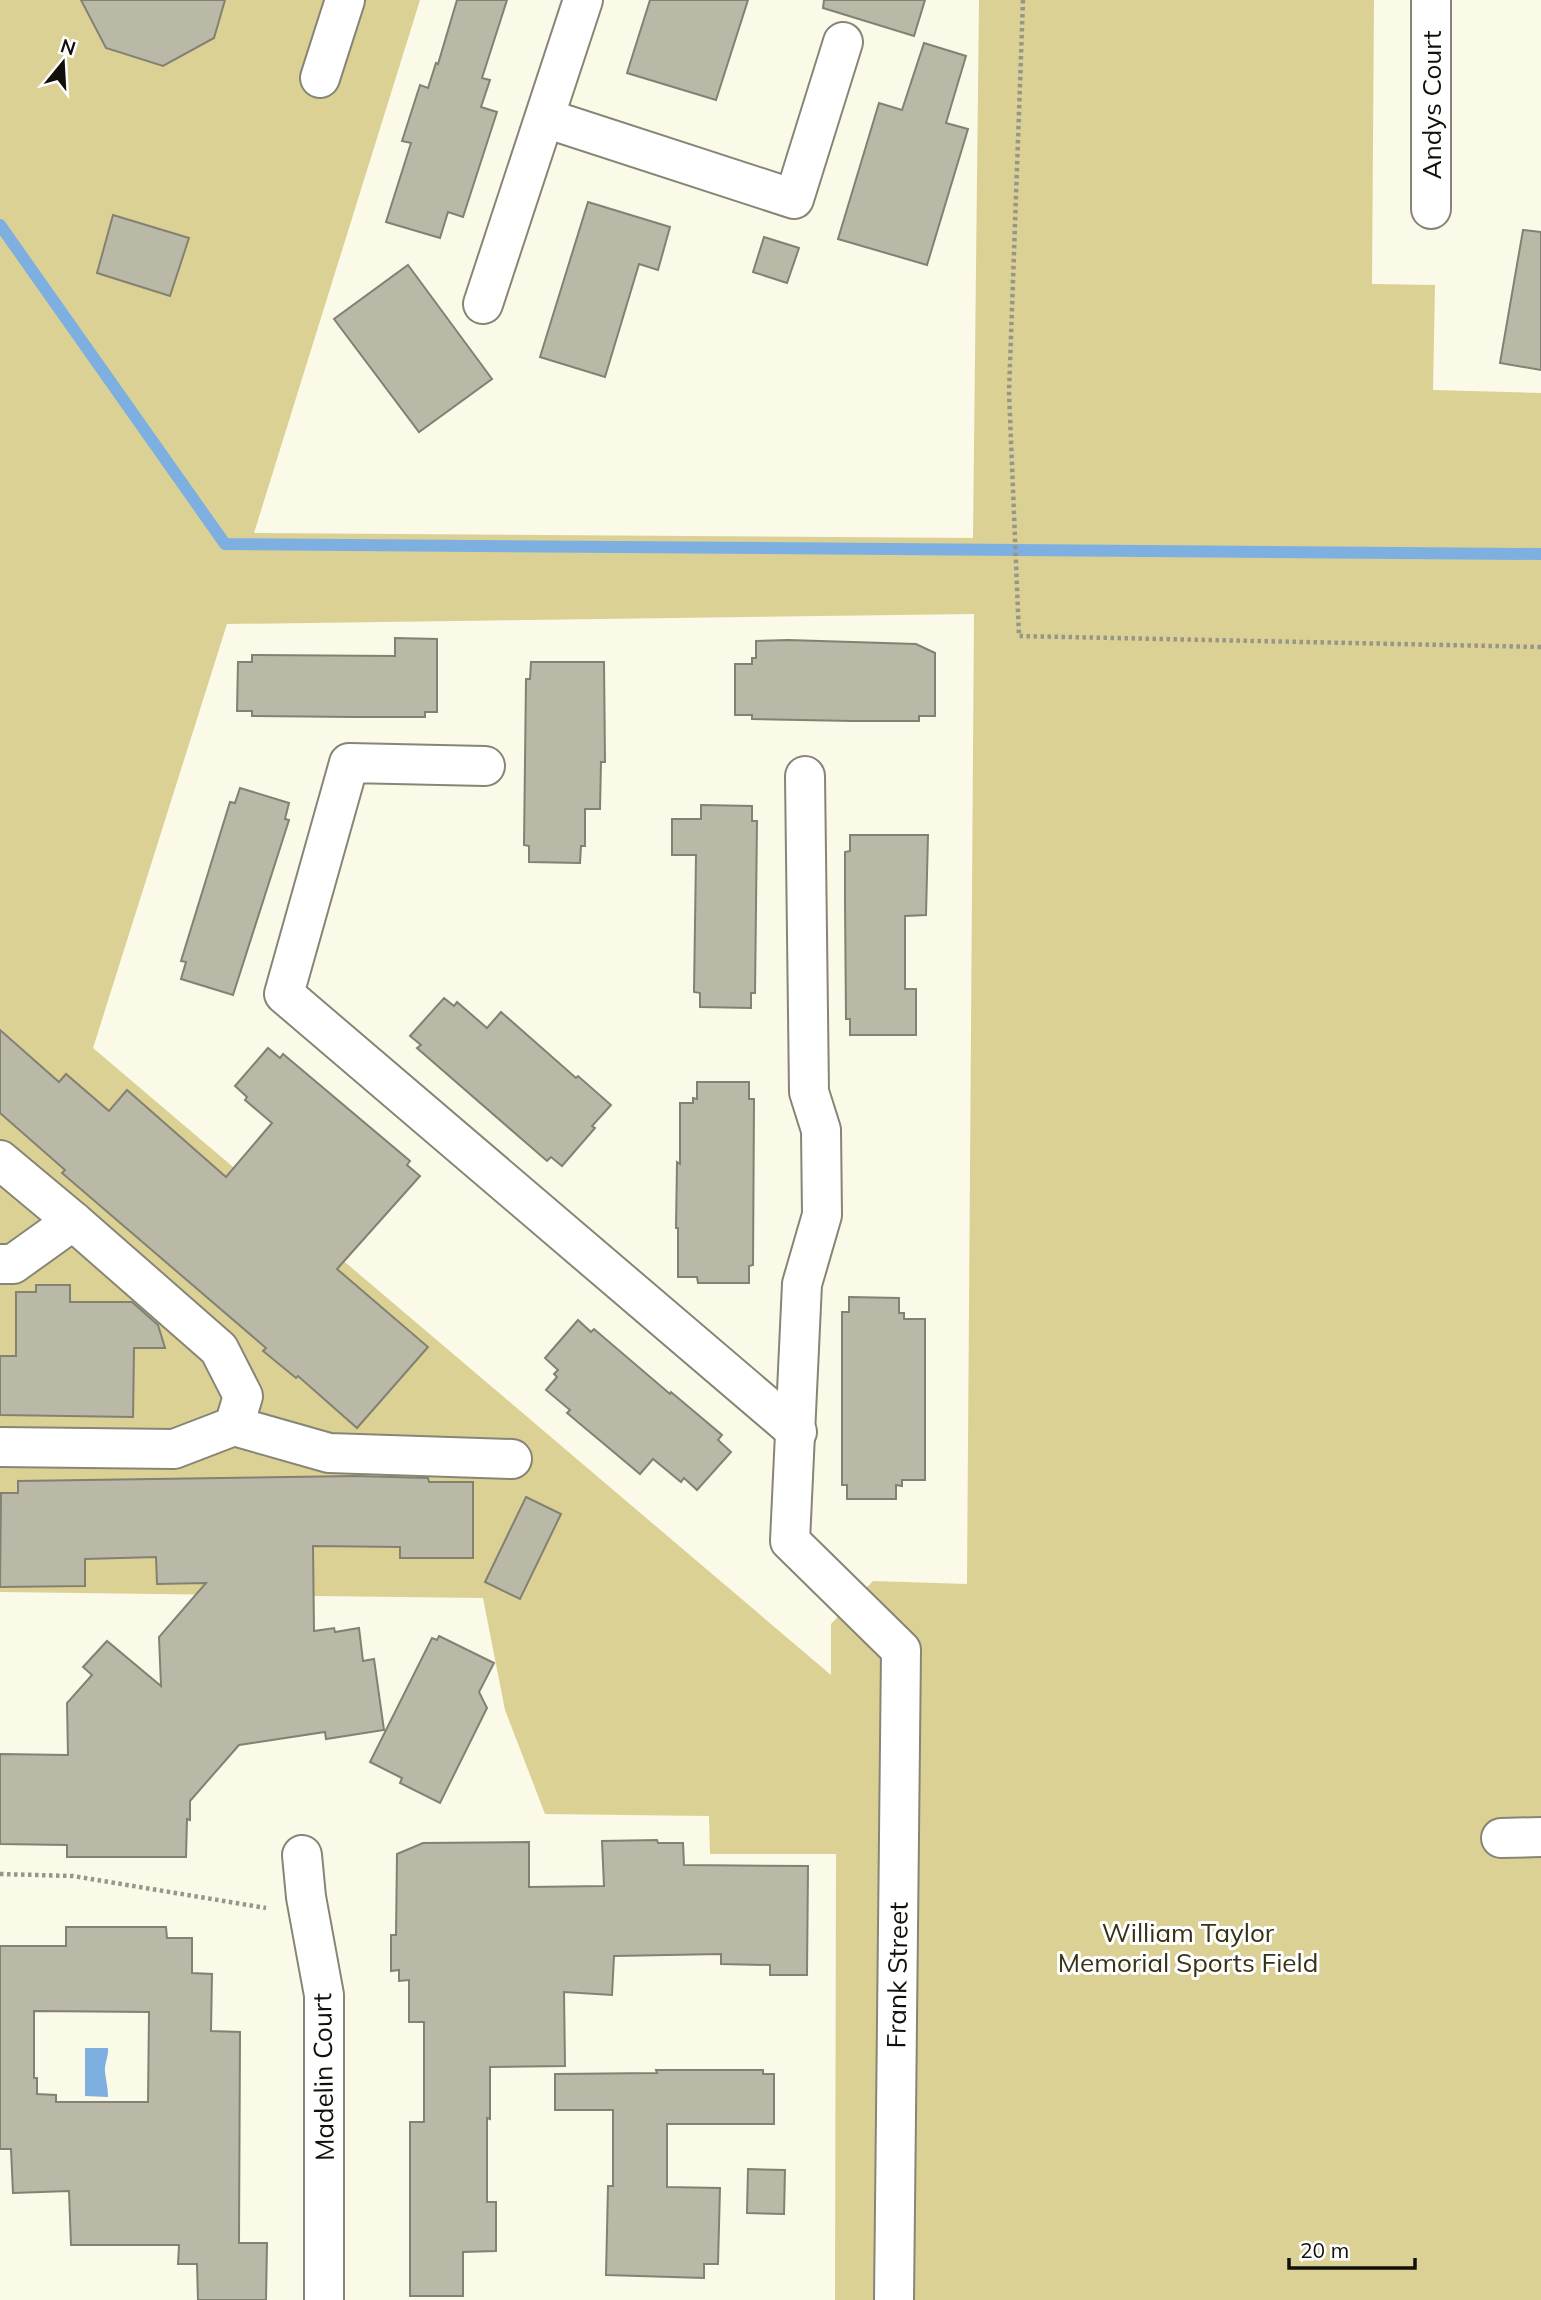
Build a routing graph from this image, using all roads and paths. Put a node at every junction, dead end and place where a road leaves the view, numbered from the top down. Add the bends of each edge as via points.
1 (345, 0) edge
2 (583, 0) edge
3 (1023, 0) edge
4 (1431, 0) edge
5 (843, 42) dead end
6 (320, 78) dead end
7 (545, 118) junction
8 (1432, 209) dead end
9 (484, 304) dead end
10 (1541, 647) edge
11 (485, 765) dead end
12 (805, 776) dead end
13 (0, 1160) edge
14 (73, 1221) junction
15 (0, 1264) edge
16 (234, 1426) junction
17 (797, 1432) junction
18 (0, 1447) edge
19 (512, 1459) dead end
20 (1541, 1837) edge
21 (1501, 1838) dead end
22 (302, 1856) dead end
23 (0, 1874) edge
24 (306, 1898) junction
25 (324, 2300) edge
26 (894, 2300) edge

1 - 6 street
2 - 7 street
3 - 10 path via 1009,392 1019,636
4 - 8 street, Andys Court
5 - 7 street via 793,199
7 - 9 street
11 - 17 street via 349,763 284,994
12 - 17 street via 809,1092 821,1130 822,1214 802,1284
13 - 14 street
14 - 15 street via 13,1264
14 - 16 street via 219,1349 243,1396
16 - 18 street via 174,1449
16 - 19 street via 329,1453
17 - 26 street, Frank Street via 790,1541 901,1650
20 - 21 street
22 - 24 street, Madelin Court
23 - 24 path via 73,1876 263,1909
24 - 25 street, Madelin Court via 324,1995

